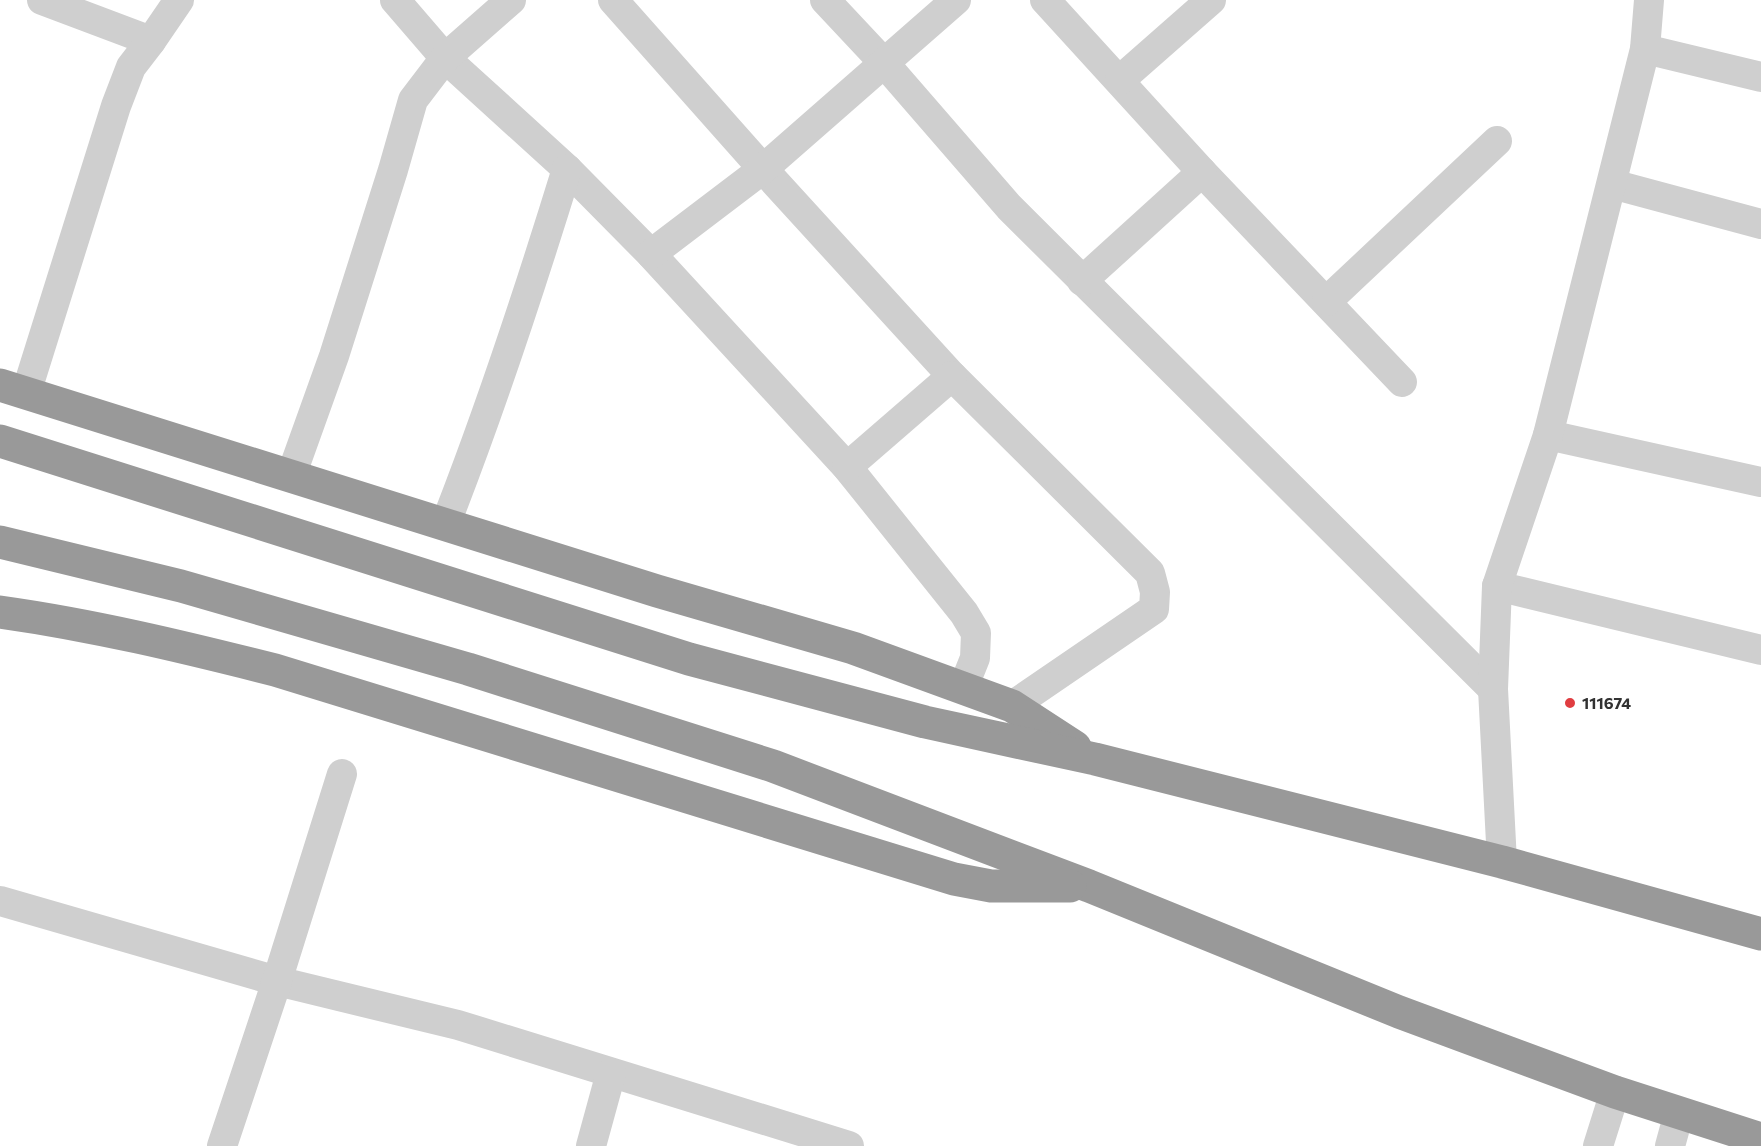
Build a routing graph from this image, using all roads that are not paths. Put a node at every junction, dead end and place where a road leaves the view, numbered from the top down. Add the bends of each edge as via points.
1 (42, 0) edge
2 (178, 0) edge
3 (395, 0) edge
4 (511, 0) edge
5 (613, 0) edge
6 (825, 0) edge
7 (956, 0) edge
8 (1045, 0) edge
9 (1211, 0) edge
10 (1649, 0) edge
11 (151, 41) junction
12 (1645, 49) junction
13 (445, 58) junction
14 (885, 64) junction
15 (1761, 77) edge
16 (1120, 80) junction
17 (1497, 141) dead end
18 (567, 169) junction
19 (763, 169) junction
20 (1202, 172) junction
21 (1612, 184) junction
22 (1761, 224) edge
23 (651, 254) junction
24 (1082, 281) junction
25 (1327, 301) junction
26 (952, 376) junction
27 (1402, 382) dead end
28 (13, 389) edge
29 (1548, 435) junction
30 (0, 441) edge
31 (847, 467) junction
32 (291, 476) junction
33 (1761, 482) edge
34 (0, 524) edge
35 (445, 525) junction
36 (0, 542) edge
37 (181, 586) junction
38 (1497, 586) junction
39 (0, 612) edge
40 (1761, 650) edge
41 (963, 688) junction
42 (1493, 689) junction
43 (1012, 706) junction
44 (1095, 759) junction
45 (342, 774) dead end
46 (1502, 862) junction
47 (1089, 886) junction
48 (0, 901) edge
49 (1761, 934) edge
50 (277, 981) junction
51 (611, 1072) junction
52 (1615, 1092) junction
53 (1679, 1113) junction
54 (1761, 1139) edge
55 (222, 1146) edge
56 (591, 1146) edge
57 (849, 1146) edge
58 (1598, 1146) edge
59 (1670, 1146) edge

1 - 11 street
2 - 11 street
3 - 13 street
4 - 13 street
5 - 19 street
6 - 14 street
7 - 14 street
8 - 16 street
9 - 16 street
10 - 12 street
11 - 28 street via 131,67
12 - 15 street
12 - 21 street
13 - 18 street
13 - 32 street via 413,100 334,356
14 - 19 street
14 - 24 street via 1009,207
16 - 20 street
17 - 25 street
18 - 23 street
18 - 35 street via 525,303
19 - 23 street
19 - 26 street
20 - 24 street
20 - 25 street
21 - 22 street
21 - 29 street
23 - 31 street
24 - 42 street
25 - 27 street
26 - 31 street
26 - 43 street via 1150,573 1155,592 1154,609
28 - 32 highway
29 - 33 street
29 - 38 street
30 - 44 highway via 689,659 925,723
31 - 41 street via 976,633 975,658
32 - 35 highway
34 - 37 highway
35 - 41 highway via 853,648
36 - 37 highway
37 - 47 highway via 468,669 773,765
38 - 40 street
38 - 42 street
39 - 47 highway via 152,639 275,670 954,879 991,886
41 - 43 highway
42 - 46 street
43 - 44 highway
44 - 46 highway
45 - 50 street
46 - 49 highway
47 - 52 highway via 1399,1012
48 - 50 street
50 - 51 street via 459,1025
50 - 55 street
51 - 56 street
51 - 57 street
52 - 53 highway
52 - 58 street
53 - 54 highway
53 - 59 street

